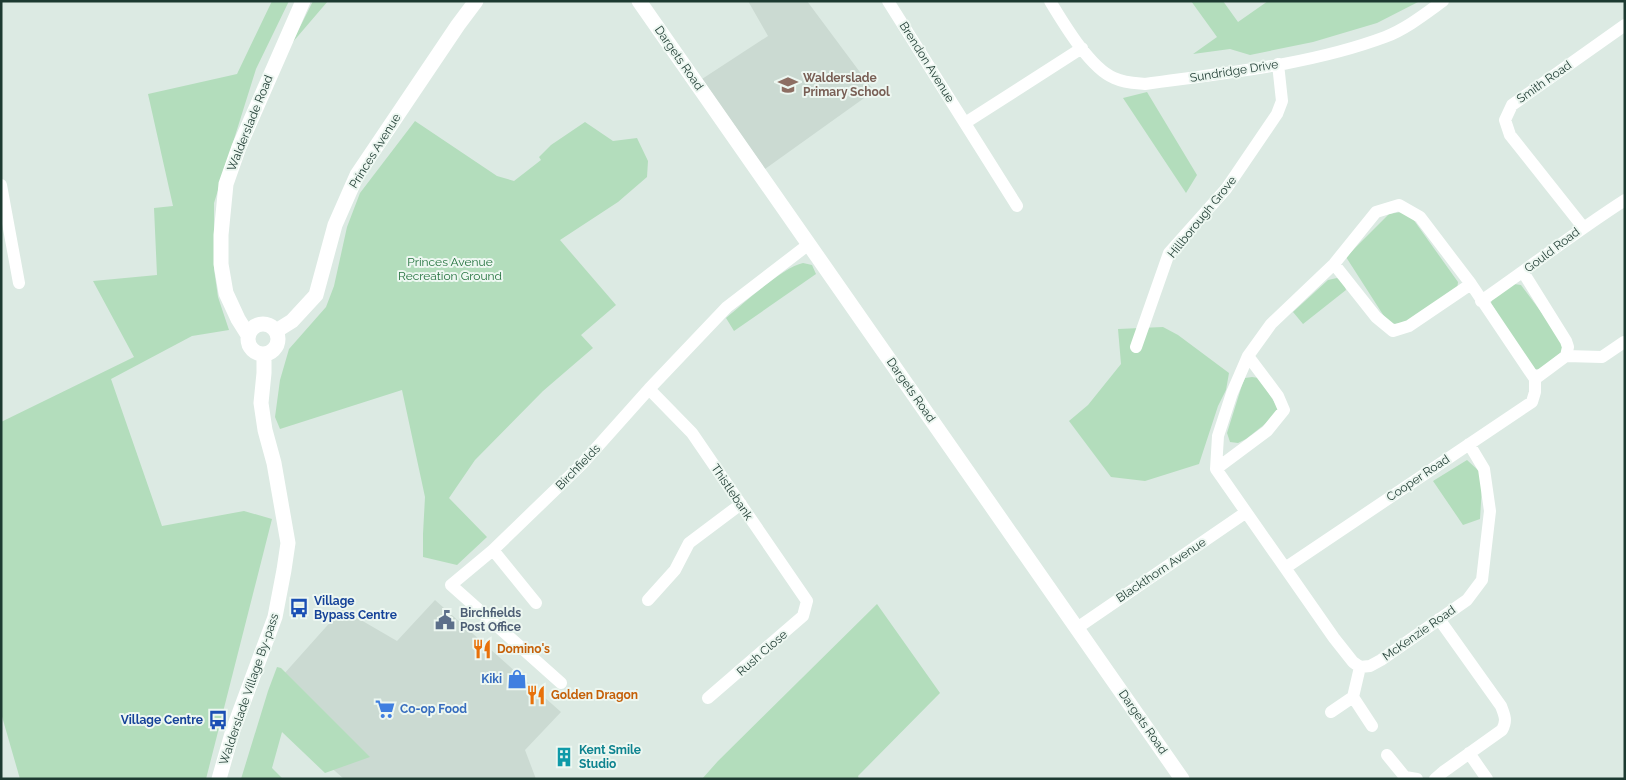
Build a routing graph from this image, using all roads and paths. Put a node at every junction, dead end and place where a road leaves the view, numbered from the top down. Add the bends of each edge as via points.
1 (302, 1) edge
2 (476, 1) edge
3 (639, 1) edge
4 (888, 1) edge
5 (1050, 1) edge
6 (1444, 1) edge
7 (1625, 25) edge
8 (1082, 48) junction
9 (1278, 64) junction
10 (965, 123) junction
11 (1, 184) edge
12 (1625, 200) edge
13 (1017, 206) dead end
14 (1582, 227) junction
15 (809, 244) junction
16 (1334, 264) junction
17 (1523, 272) junction
18 (19, 283) dead end
19 (1470, 284) junction
20 (1481, 301) junction
21 (276, 332) junction
22 (248, 334) junction
23 (1624, 342) dead end
24 (1136, 347) dead end
25 (264, 354) junction
26 (1248, 356) junction
27 (1566, 356) junction
28 (1535, 379) junction
29 (649, 389) junction
30 (1469, 444) junction
31 (1216, 469) junction
32 (741, 504) junction
33 (1245, 513) junction
34 (493, 550) junction
35 (1285, 568) junction
36 (648, 600) dead end
37 (807, 602) joint
38 (536, 603) dead end
39 (1440, 618) junction
40 (1077, 628) junction
41 (1360, 667) junction
42 (562, 683) dead end
43 (1353, 697) junction
44 (708, 698) dead end
45 (1331, 712) dead end
46 (1372, 726) dead end
47 (1469, 753) junction
48 (1387, 755) dead end
49 (219, 779) edge
50 (1182, 779) edge
51 (1417, 779) edge
52 (1435, 779) edge
53 (1487, 779) edge

1 - 22 street, Walderslade Road via 226,184 220,235 221,264 226,293
2 - 21 street, Princes Avenue via 357,175 335,225 316,294 292,321
3 - 15 street, Dargets Road
4 - 10 street, Brendon Avenue
5 - 8 street, Sundridge Drive
6 - 9 street, Sundridge Drive via 1386,36 1335,52
7 - 14 street, Smith Road via 1512,105 1505,120 1510,135
8 - 9 street, Sundridge Drive via 1100,70 1128,83 1145,84
8 - 10 street
9 - 24 street, Hillborough Grove via 1282,101 1277,114 1226,189 1169,253
10 - 13 street, Brendon Avenue
11 - 18 street
12 - 14 street, Gould Road
14 - 17 street, Gould Road
15 - 29 street, Birchfields via 727,307
15 - 40 street, Dargets Road
16 - 19 street via 1376,317 1393,331 1410,326
16 - 19 street via 1376,212 1399,205 1420,217
16 - 26 street via 1271,324
17 - 20 street, Gould Road
17 - 27 street via 1566,341
19 - 20 street
20 - 28 street
21 - 22 street via 268,325 258,324
21 - 25 street via 276,346
22 - 25 street via 251,348
23 - 27 street via 1602,357
25 - 49 street, Walderslade Village By-pass via 261,403 288,543 275,617 233,730
26 - 31 street via 1218,436
26 - 31 street via 1278,396 1284,410 1268,431
27 - 28 street
28 - 30 street, Cooper Road via 1532,402
29 - 32 street, Thistlebank via 692,433
29 - 34 street, Birchfields via 582,464
30 - 35 street, Cooper Road
30 - 39 street, McKenzie Road via 1484,469 1490,511 1482,580 1467,600
31 - 33 street
32 - 36 street via 689,543 675,570
32 - 37 street, Thistlebank
33 - 35 street
33 - 40 street, Blackthorn Avenue
34 - 38 street
34 - 42 street, Birchfields via 450,585
35 - 41 street via 1334,638
37 - 44 street, Rush Close via 803,616
39 - 41 street, McKenzie Road via 1381,660
39 - 47 street via 1506,717 1502,730
40 - 50 street, Dargets Road
41 - 43 street
43 - 45 street
43 - 46 street
47 - 52 street
47 - 53 street
48 - 51 street via 1405,778

